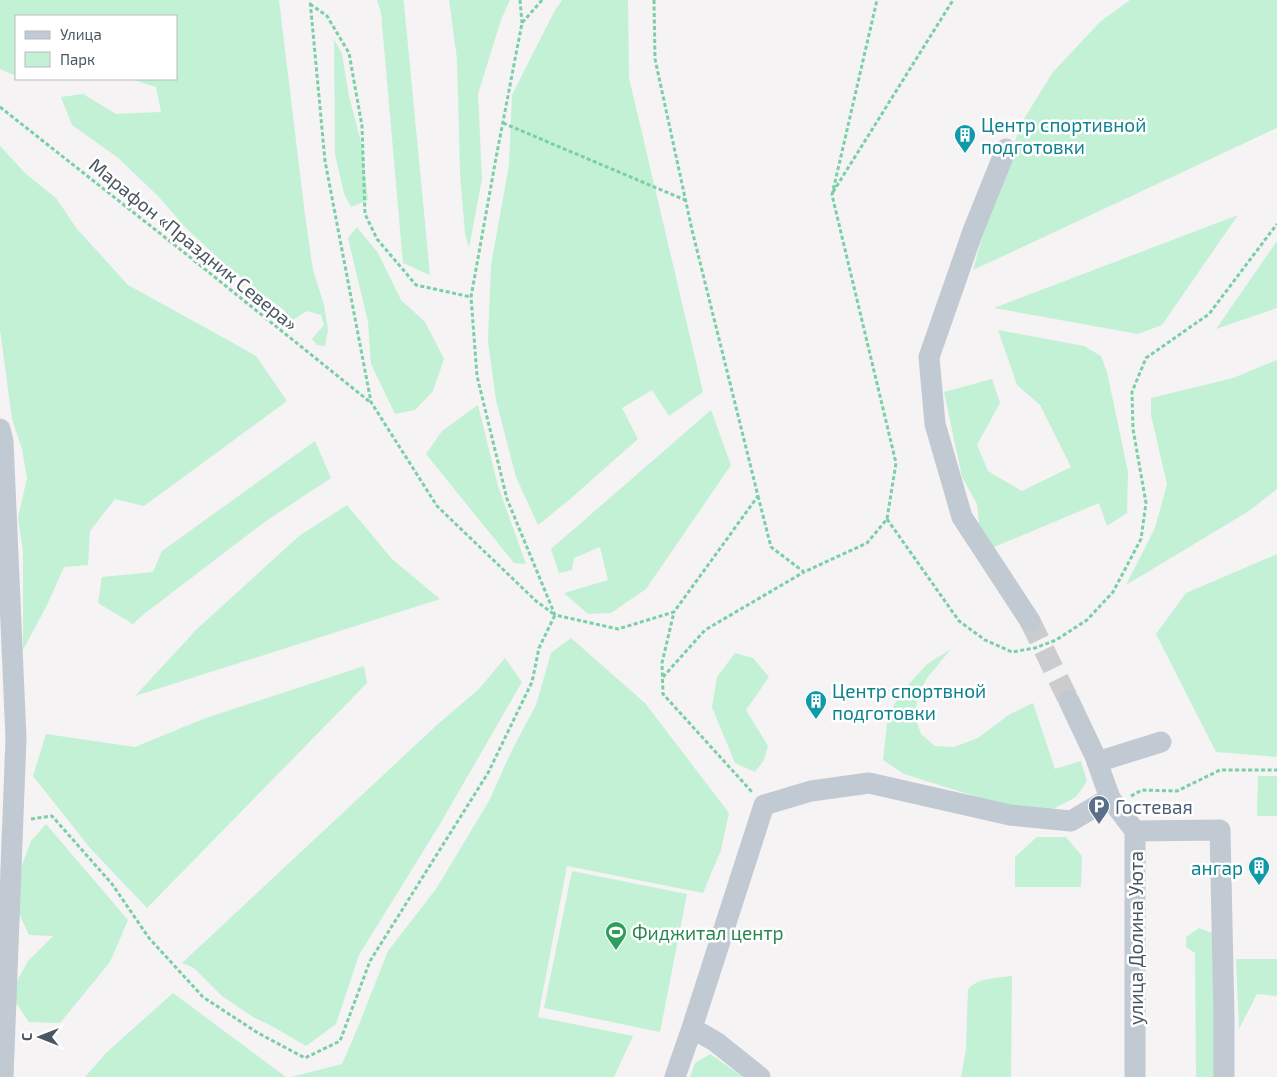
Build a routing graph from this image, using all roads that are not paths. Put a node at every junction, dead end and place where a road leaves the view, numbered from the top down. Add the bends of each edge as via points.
1 (1006, 149) dead end
2 (0, 429) edge
3 (1030, 621) tunnel mouth
4 (1069, 701) tunnel mouth
5 (1161, 742) dead end
6 (1097, 762) junction
7 (1112, 801) junction
8 (1134, 831) junction
9 (692, 1028) junction
10 (3, 1077) edge
11 (675, 1077) edge
12 (760, 1077) edge
13 (1135, 1077) edge
14 (1224, 1077) edge

1 - 3 street via 929,357 935,424 962,517
2 - 10 street via 16,738
4 - 6 street
5 - 6 street
6 - 7 street
7 - 8 street
7 - 9 street via 1071,821 1010,815 869,784 811,791 764,805
8 - 13 street, улица Долина Уюта
8 - 14 street, улица Долина Уюта via 1220,830
9 - 11 street
9 - 12 street via 716,1042

